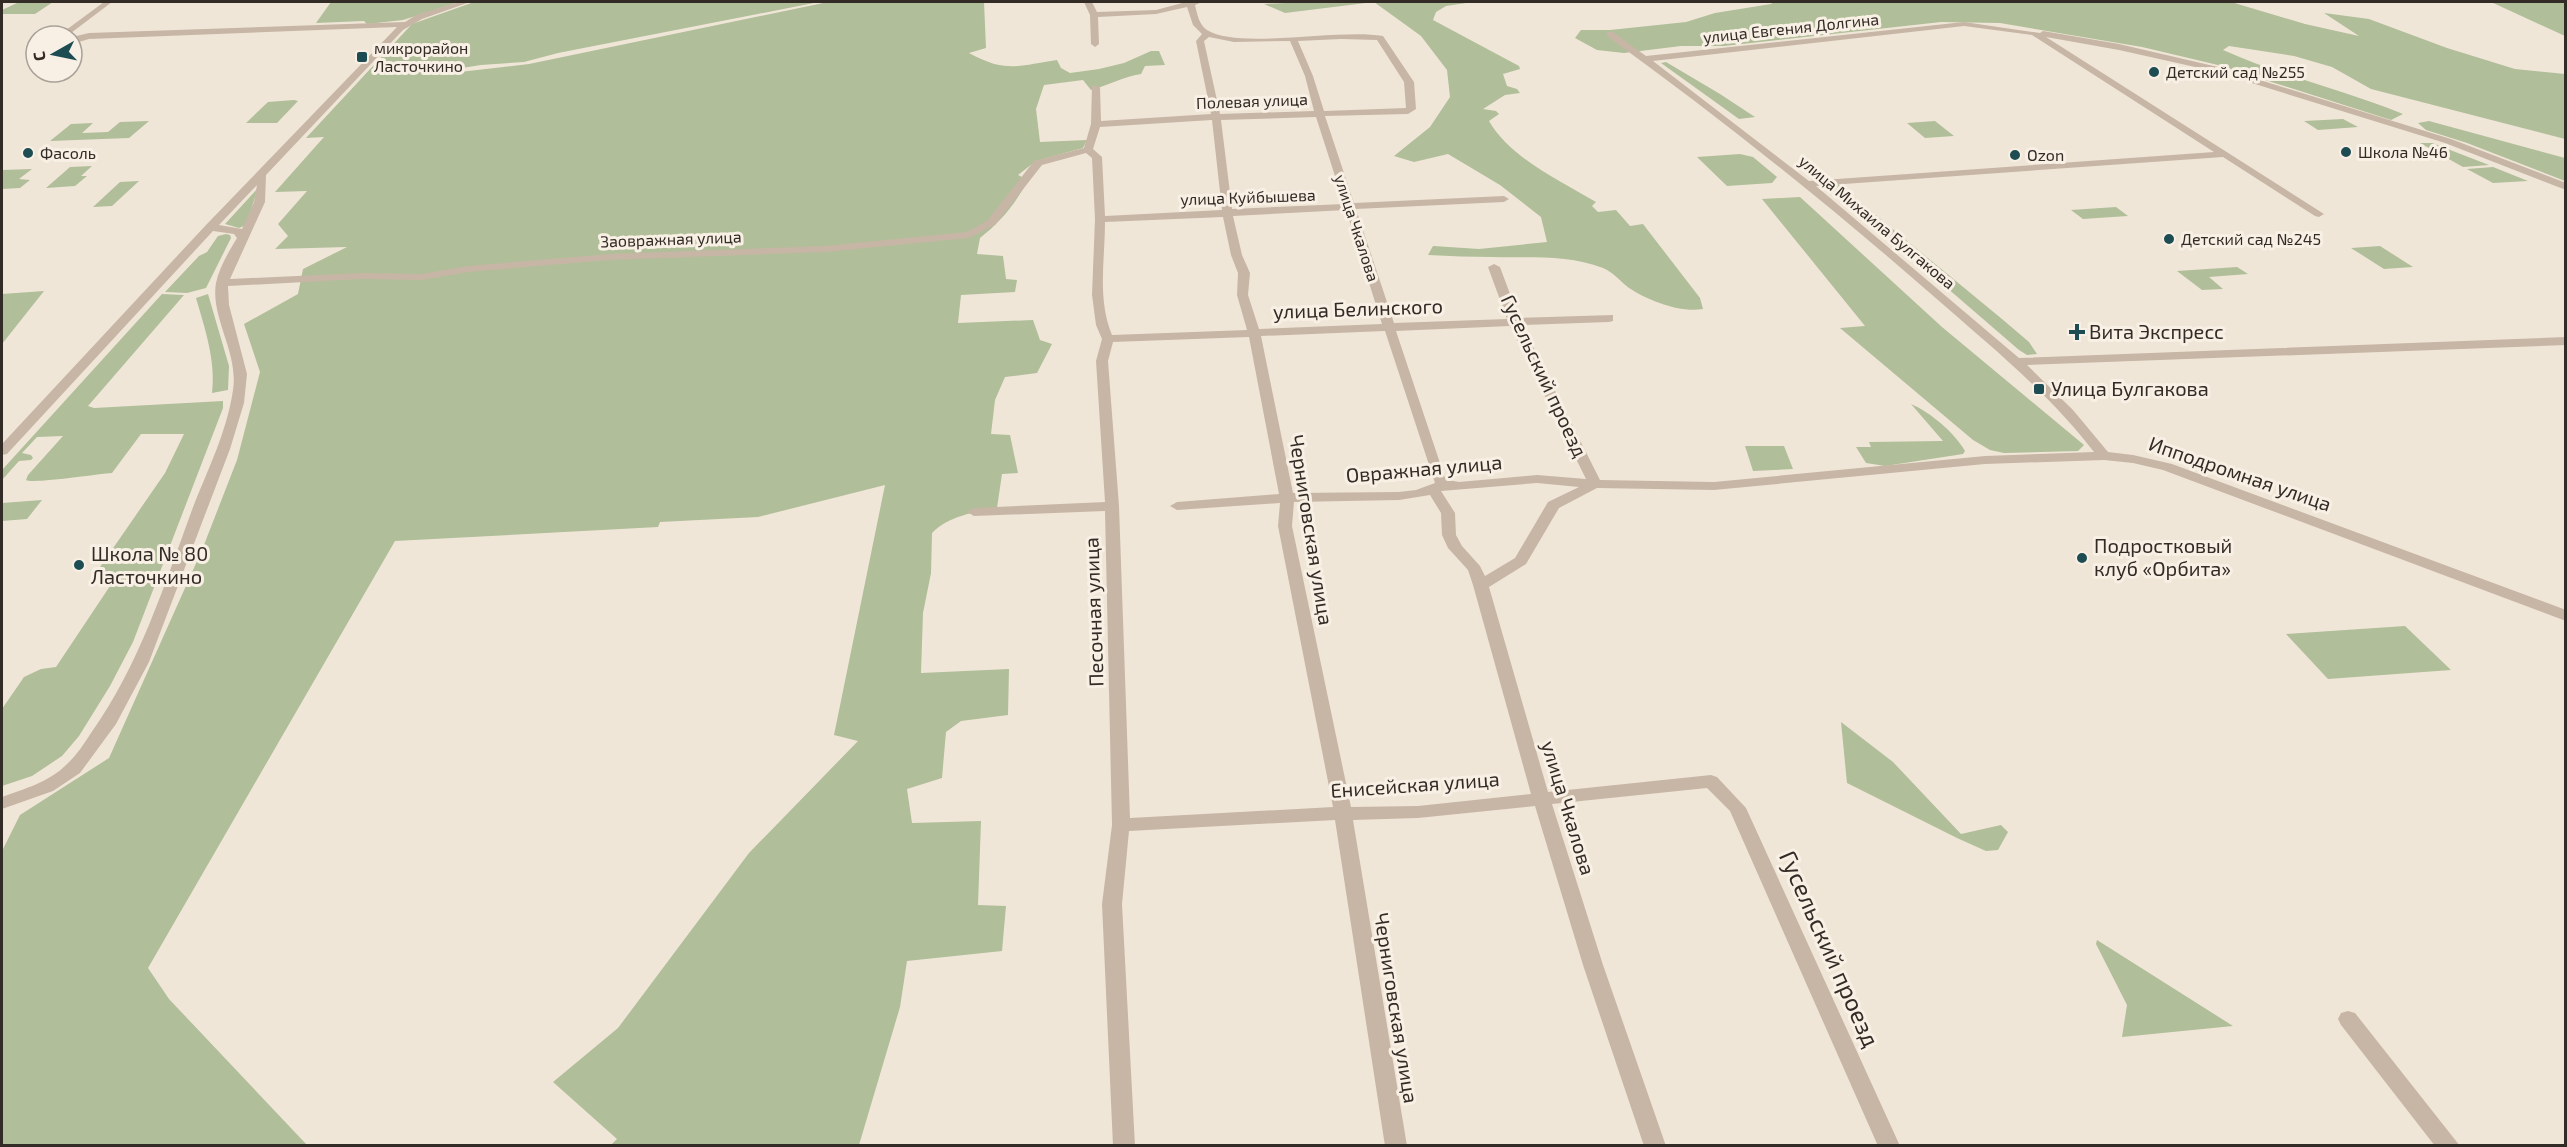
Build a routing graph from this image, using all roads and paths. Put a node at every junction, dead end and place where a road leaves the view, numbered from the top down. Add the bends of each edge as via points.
1 (108, 2) edge
2 (466, 2) edge
3 (1089, 2) edge
4 (1193, 2) edge
5 (1094, 15) junction
6 (78, 24) edge
7 (404, 24) junction
8 (2034, 33) junction
9 (1207, 34) junction
10 (1610, 34) dead end
11 (84, 37) edge
12 (1294, 41) junction
13 (1095, 44) dead end
14 (1645, 59) junction
15 (1095, 87) dead end
16 (1320, 114) junction
17 (1216, 117) junction
18 (1096, 124) junction
19 (1088, 150) junction
20 (2225, 154) junction
21 (261, 173) junction
22 (1807, 184) junction
23 (2565, 187) edge
24 (1504, 199) dead end
25 (1351, 208) junction
26 (1228, 213) junction
27 (2319, 214) dead end
28 (1100, 219) junction
29 (210, 227) junction
30 (242, 237) junction
31 (1494, 267) dead end
32 (222, 283) junction
33 (1609, 318) dead end
34 (1515, 323) junction
35 (1390, 326) junction
36 (1254, 332) junction
37 (1108, 339) junction
38 (2565, 341) edge
39 (2016, 362) junction
40 (2, 452) edge
41 (2104, 456) junction
42 (1595, 484) junction
43 (1674, 486) joint
44 (1439, 487) junction
45 (1287, 498) junction
46 (1112, 506) junction
47 (1177, 506) dead end
48 (974, 512) dead end
49 (1481, 585) junction
50 (2564, 616) edge
51 (1711, 781) joint
52 (1541, 797) junction
53 (2, 803) edge
54 (1343, 813) junction
55 (1121, 825) junction
56 (2348, 1019) dead end
57 (1124, 1146) edge
58 (1396, 1146) edge
59 (1655, 1146) edge
60 (1888, 1146) edge
61 (2449, 1146) edge

1 - 6 street
2 - 7 street
3 - 5 street
4 - 5 street via 1156,12
4 - 9 street via 1198,26
5 - 13 street
7 - 11 street
7 - 21 street
8 - 14 street, улица Евгения Долгина via 1948,25
8 - 20 street, улица Евгения Долгина
8 - 23 street via 2215,69 2438,137
9 - 12 street
9 - 17 street, Черниговская улица via 1200,41
10 - 14 street, улица Михаила Булгакова
12 - 16 street, улица Чкалова
12 - 16 street, Полевая улица via 1380,38 1409,82 1408,111
14 - 22 street, улица Михаила Булгакова
15 - 18 street
16 - 17 street, Полевая улица
16 - 25 street, улица Чкалова
17 - 18 street, Полевая улица
17 - 26 street, Черниговская улица
18 - 19 street
19 - 28 street via 1096,157
19 - 32 street, Заовражная улица via 1038,163 991,223 969,235 825,249 610,257 468,268 422,277
20 - 22 street
20 - 27 street, улица Евгения Долгина
21 - 29 street
21 - 30 street via 264,189
22 - 39 street, улица Михаила Булгакова
24 - 25 street, улица Куйбышева
25 - 26 street, улица Куйбышева
25 - 35 street, улица Чкалова
26 - 28 street, улица Куйбышева
26 - 36 street, Черниговская улица via 1244,273 1248,321
28 - 37 street via 1097,304 1100,324
29 - 30 street via 238,231
29 - 40 street
30 - 32 street
31 - 34 street, Гусельский проезд
32 - 53 street via 240,357 241,387 155,629 111,720 71,771 43,790
33 - 34 street, улица Белинского
34 - 35 street, улица Белинского
34 - 42 street, Гусельский проезд
35 - 36 street, улица Белинского
35 - 44 street, улица Чкалова
36 - 37 street, улица Белинского
36 - 45 street, Черниговская улица
37 - 46 street, Песочная улица via 1102,361
38 - 39 street
39 - 41 street, улица Михаила Булгакова
41 - 43 street, Ипподромная улица via 1985,460 1818,478
41 - 50 street, Ипподромная улица via 2167,467
42 - 43 street, Овражная улица
42 - 44 street, Овражная улица via 1537,479
42 - 49 street via 1553,505 1521,561
44 - 45 street, Овражная улица via 1392,495
44 - 49 street, улица Чкалова via 1448,513 1449,535 1455,548 1475,569
45 - 47 street, Овражная улица
45 - 54 street, Черниговская улица via 1285,526
46 - 48 street
46 - 55 street, Песочная улица
49 - 52 street, улица Чкалова
51 - 52 street, Енисейская улица
51 - 60 street, Гусельский проезд via 1737,808
52 - 54 street, Енисейская улица via 1418,812
52 - 59 street, улица Чкалова
54 - 55 street, Енисейская улица
54 - 58 street, Черниговская улица
55 - 57 street, Песочная улица via 1112,904
56 - 61 street

